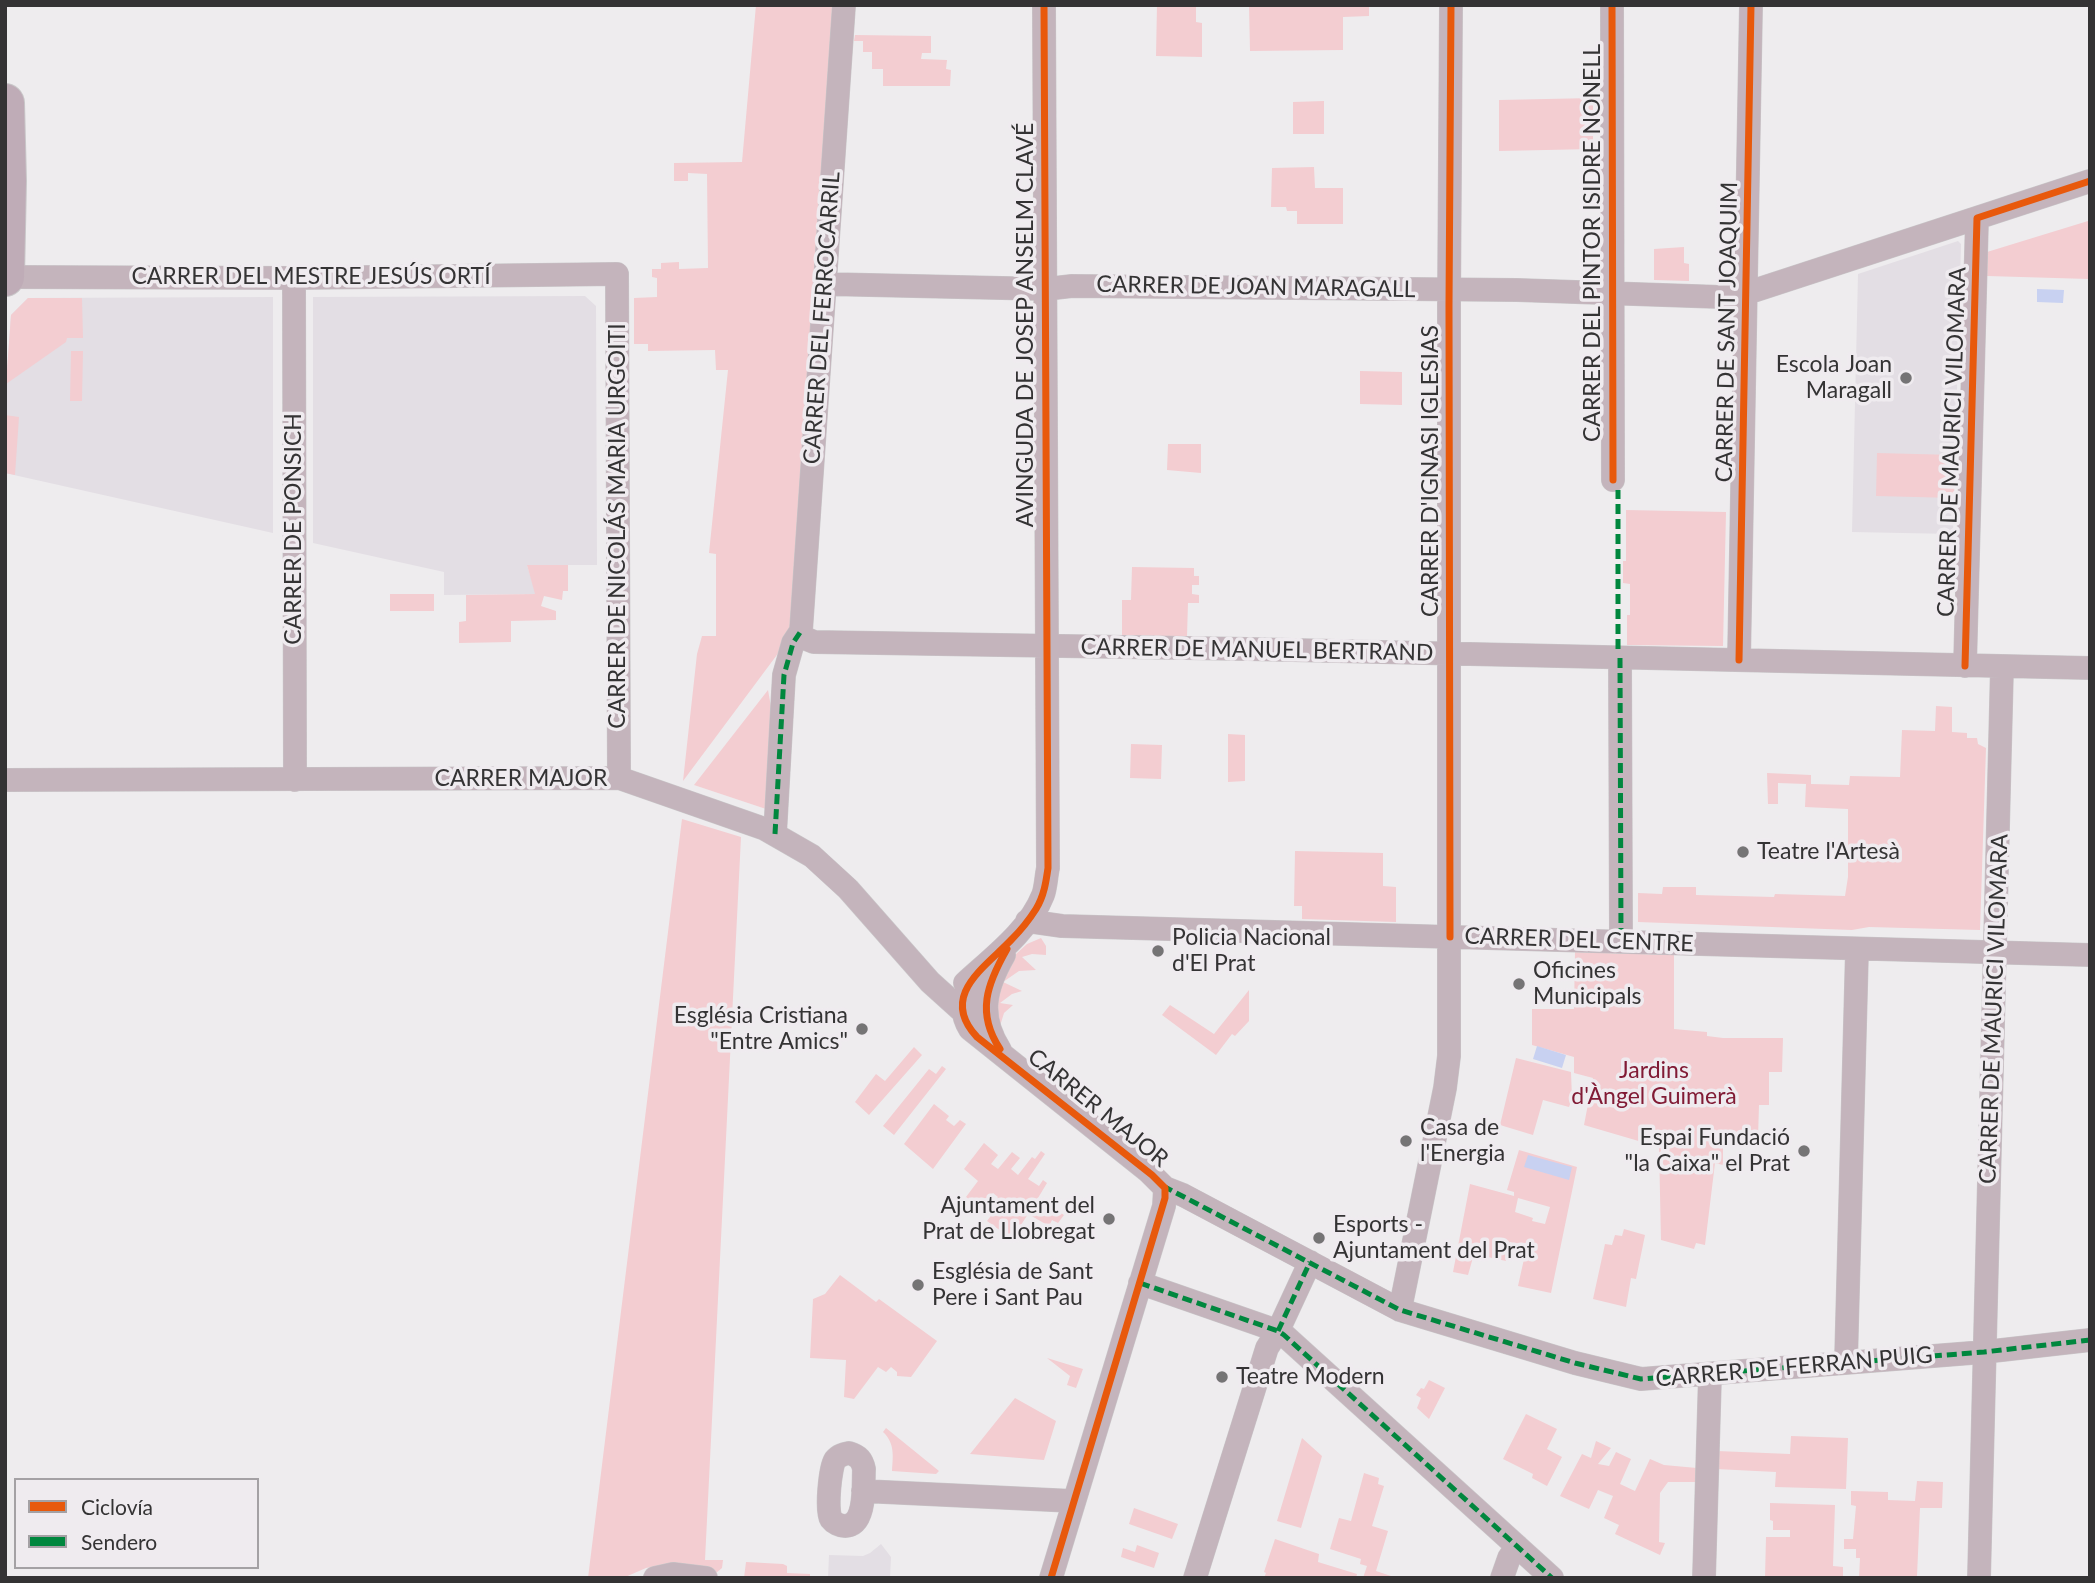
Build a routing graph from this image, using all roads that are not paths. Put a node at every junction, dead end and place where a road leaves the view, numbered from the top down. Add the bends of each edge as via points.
1 (844, 5) edge
2 (1044, 5) edge
3 (1451, 5) edge
4 (1612, 5) edge
5 (1751, 5) edge
6 (5, 104) edge
7 (2090, 181) edge
8 (1977, 218) junction
9 (617, 274) joint
10 (5, 277) edge
11 (294, 278) junction
12 (825, 284) junction
13 (1046, 289) junction
14 (1449, 289) junction
15 (1612, 292) junction
16 (1747, 293) junction
17 (1612, 480) dead end
18 (802, 634) junction
19 (1047, 645) junction
20 (1451, 655) junction
21 (1620, 658) junction
22 (1739, 660) junction
23 (1965, 666) junction
24 (2002, 667) junction
25 (2090, 668) edge
26 (619, 778) junction
27 (5, 780) edge
28 (295, 780) junction
29 (770, 831) junction
30 (1019, 930) junction
31 (1450, 937) junction
32 (1621, 940) junction
33 (1857, 950) junction
34 (1996, 953) junction
35 (2090, 955) edge
36 (975, 974) junction
37 (936, 988) junction
38 (964, 1013) junction
39 (989, 1033) junction
40 (1006, 1058) junction
41 (1165, 1188) junction
42 (1310, 1262) junction
43 (1138, 1289) junction
44 (1400, 1310) junction
45 (1278, 1331) junction
46 (2090, 1340) edge
47 (1984, 1352) junction
48 (1846, 1362) junction
49 (1710, 1375) junction
50 (863, 1491) dead end
51 (1073, 1501) junction
52 (1517, 1546) junction
53 (655, 1578) edge
54 (706, 1578) edge
55 (1051, 1578) edge
56 (1195, 1578) edge
57 (1502, 1578) edge
58 (1552, 1578) edge
59 (1704, 1578) edge
60 (1979, 1578) edge

1 - 12 street, CARRER DEL FERROCARRIL
2 - 13 street, AVINGUDA DE JOSEP ANSELM CLAVÉ
3 - 14 street, CARRER D'IGNASI IGLESIAS
4 - 15 street, CARRER DEL PINTOR ISIDRE NONELL
5 - 16 street, CARRER DE SANT JOAQUIM
6 - 10 highway
7 - 8 street, CARRER DE JOAN MARAGALL
8 - 16 street, CARRER DE JOAN MARAGALL
8 - 23 street, CARRER DE MAURICI VILOMARA
9 - 11 street, CARRER DEL MESTRE JESÚS ORTÍ
9 - 26 street, CARRER DE NICOLÁS MARIA URGOITI
10 - 11 street, CARRER DEL MESTRE JESÚS ORTÍ
11 - 28 street, CARRER DE PONSICH
12 - 13 street, CARRER DE JOAN MARAGALL
12 - 18 street, CARRER DEL FERROCARRIL
13 - 14 street, CARRER DE JOAN MARAGALL
13 - 19 street, AVINGUDA DE JOSEP ANSELM CLAVÉ
14 - 15 street, CARRER DE JOAN MARAGALL
14 - 20 street, CARRER D'IGNASI IGLESIAS
15 - 16 street, CARRER DE JOAN MARAGALL via 1721,297
15 - 17 street, CARRER DEL PINTOR ISIDRE NONELL
16 - 22 street, CARRER DE SANT JOAQUIM
18 - 19 street, CARRER DE MANUEL BERTRAND via 814,642
18 - 29 street, CARRER DEL FERROCARRIL via 793,643 784,675
19 - 20 street, CARRER DE MANUEL BERTRAND
19 - 30 street, AVINGUDA DE JOSEP ANSELM CLAVÉ via 1048,868 1043,894
20 - 21 street, CARRER DE MANUEL BERTRAND
20 - 31 street, CARRER D'IGNASI IGLESIAS
21 - 22 street, CARRER DE MANUEL BERTRAND
21 - 32 street
22 - 23 street, CARRER DE MANUEL BERTRAND
23 - 24 street, CARRER DE MANUEL BERTRAND
24 - 25 street, CARRER DE MANUEL BERTRAND
24 - 34 street, CARRER DE MAURICI VILOMARA
26 - 28 street, CARRER MAJOR
26 - 29 street, CARRER MAJOR
27 - 28 street, CARRER MAJOR
29 - 37 street, CARRER MAJOR via 812,856 848,889
30 - 31 street, CARRER DEL CENTRE via 1062,926
30 - 36 street
30 - 39 street, AVINGUDA DE JOSEP ANSELM CLAVÉ via 991,979
31 - 32 street, CARRER DEL CENTRE
31 - 44 street, CARRER D'IGNASI IGLESIAS via 1450,1056
32 - 33 street, CARRER DEL CENTRE
33 - 34 street, CARRER DEL CENTRE
33 - 48 street
34 - 35 street, CARRER DEL CENTRE
34 - 47 street, CARRER DE MAURICI VILOMARA
36 - 37 street via 955,990
36 - 38 street via 965,993
37 - 38 street, CARRER MAJOR
38 - 39 street, CARRER MAJOR
38 - 40 street, CARRER MAJOR via 970,1029
39 - 40 street
40 - 41 street, CARRER MAJOR
41 - 42 street, CARRER MAJOR
41 - 43 street via 1164,1206
42 - 44 street, CARRER DE FERRAN PUIG
42 - 45 street
43 - 45 street
43 - 51 street
44 - 49 street, CARRER DE FERRAN PUIG via 1641,1379
45 - 52 street
45 - 56 street via 1267,1348
46 - 47 street, CARRER DE FERRAN PUIG
47 - 48 street, CARRER DE FERRAN PUIG
47 - 60 street, CARRER DE MAURICI VILOMARA
48 - 49 street, CARRER DE FERRAN PUIG
49 - 59 street
50 - 51 street
51 - 55 street
52 - 57 street
52 - 58 street
53 - 54 street via 673,1574

